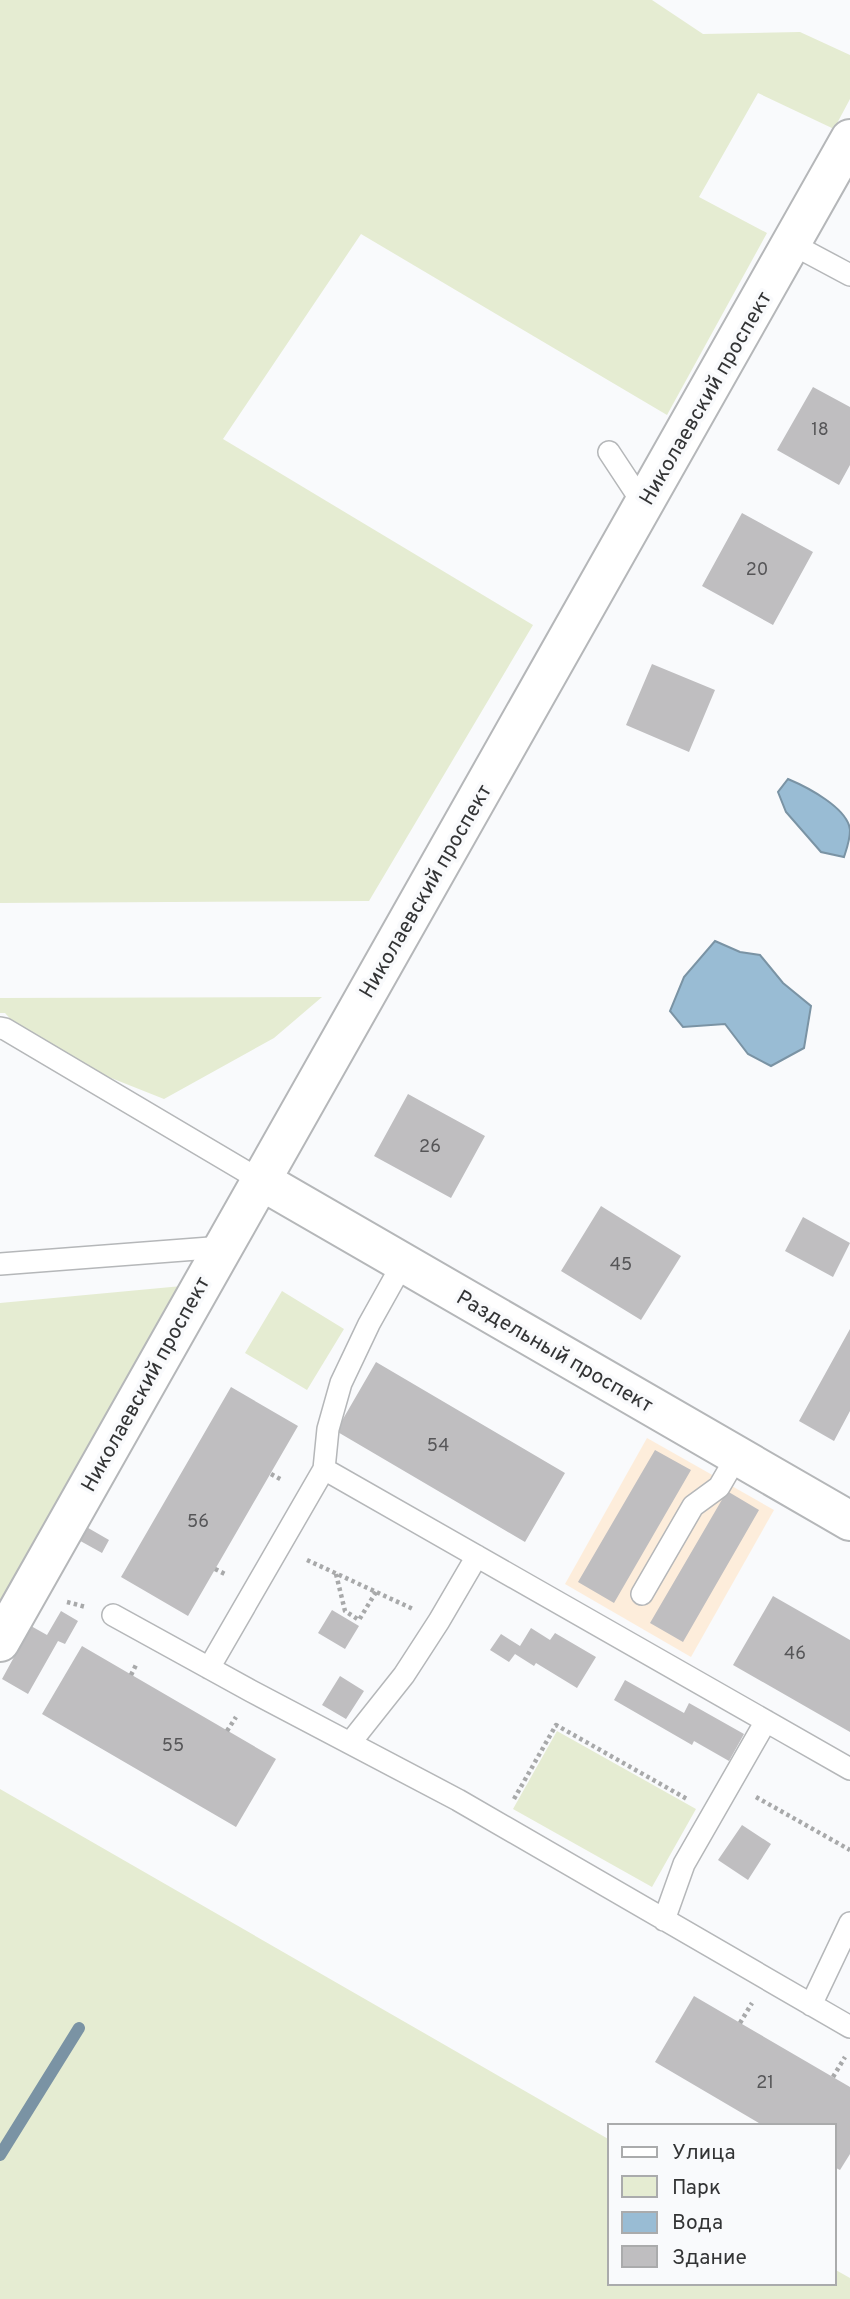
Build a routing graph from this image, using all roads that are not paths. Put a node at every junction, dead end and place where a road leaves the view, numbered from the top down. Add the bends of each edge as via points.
1 (850, 139) edge
2 (793, 244) junction
3 (850, 275) edge
4 (609, 452) dead end
5 (644, 505) junction
6 (0, 1028) edge
7 (260, 1180) junction
8 (223, 1247) junction
9 (403, 1262) junction
10 (0, 1264) edge
11 (737, 1456) junction
12 (324, 1469) junction
13 (850, 1521) edge
14 (477, 1556) junction
15 (642, 1594) dead end
16 (113, 1615) road end
17 (0, 1642) edge
18 (209, 1668) junction
19 (766, 1721) junction
20 (350, 1743) junction
21 (850, 1769) edge
22 (664, 1920) junction
23 (850, 1923) edge
24 (811, 2006) junction
25 (850, 2028) edge

1 - 2 street, Николаевский проспект
2 - 3 lane
2 - 5 street, Николаевский проспект
4 - 5 lane
5 - 7 street, Николаевский проспект
6 - 7 lane
7 - 8 street, Николаевский проспект
7 - 9 street, Раздельный проспект
8 - 10 lane
8 - 17 street, Николаевский проспект
9 - 11 street, Раздельный проспект
9 - 12 lane via 341,1382 328,1429
11 - 13 street, Раздельный проспект
11 - 15 lane via 719,1487 693,1506
12 - 14 lane
12 - 18 lane
14 - 19 lane
14 - 20 lane via 404,1675
16 - 18 lane
18 - 20 lane
19 - 21 lane
19 - 22 lane via 684,1864
20 - 22 lane
22 - 24 lane
23 - 24 lane
24 - 25 lane

